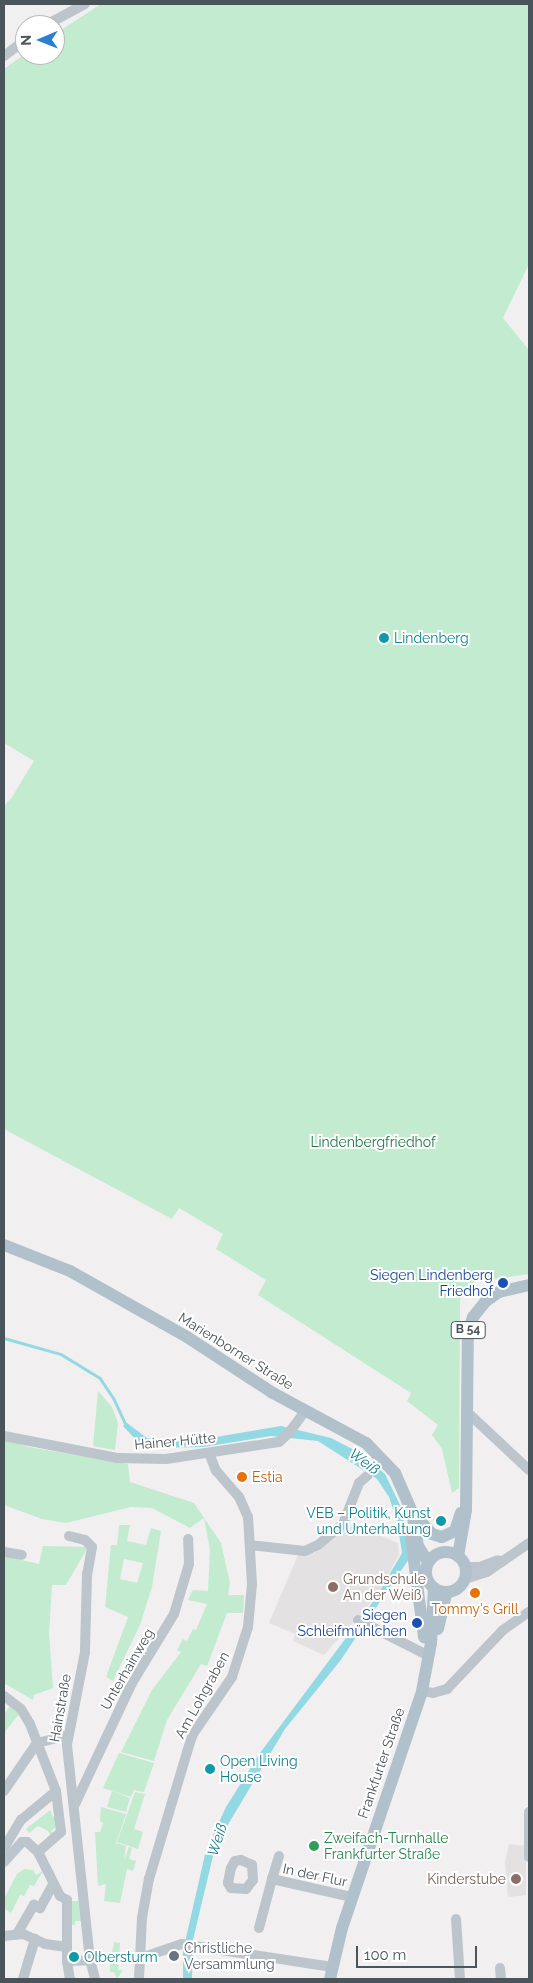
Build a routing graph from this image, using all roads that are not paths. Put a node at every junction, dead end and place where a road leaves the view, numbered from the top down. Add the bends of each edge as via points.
1 (84, 4) edge
2 (64, 15) edge
3 (15, 48) edge
4 (4, 56) edge
5 (4, 1245) edge
6 (529, 1285) edge
7 (305, 1411) junction
8 (466, 1411) junction
9 (4, 1436) edge
10 (209, 1452) junction
11 (529, 1470) edge
12 (367, 1476) dead end
13 (467, 1492) junction
14 (412, 1514) junction
15 (69, 1536) dead end
16 (188, 1539) dead end
17 (529, 1543) edge
18 (250, 1545) junction
19 (4, 1552) edge
20 (22, 1555) dead end
21 (450, 1562) junction
22 (445, 1590) junction
23 (529, 1612) edge
24 (362, 1622) dead end
25 (423, 1653) junction
26 (426, 1672) junction
27 (422, 1691) junction
28 (4, 1696) edge
29 (68, 1735) junction
30 (37, 1743) junction
31 (4, 1791) edge
32 (56, 1791) junction
33 (74, 1808) junction
34 (529, 1812) edge
35 (4, 1848) edge
36 (38, 1852) junction
37 (279, 1856) dead end
38 (529, 1857) edge
39 (4, 1862) edge
40 (253, 1880) dead end
41 (272, 1881) junction
42 (54, 1885) junction
43 (352, 1897) junction
44 (456, 1919) dead end
45 (259, 1928) dead end
46 (17, 1934) junction
47 (4, 1936) edge
48 (35, 1939) junction
49 (67, 1947) junction
50 (141, 1958) junction
51 (90, 1960) junction
52 (67, 1961) junction
53 (500, 1968) dead end
54 (332, 1973) edge
55 (23, 1979) edge
56 (70, 1979) edge
57 (96, 1979) edge
58 (139, 1979) edge
59 (460, 1979) edge
60 (501, 1979) edge

1 - 2 street
3 - 4 street
5 - 7 main road, Marienborner Straße via 70,1271 187,1337
6 - 8 main road, B 54 via 499,1292 473,1317 466,1347
7 - 10 street, Hainer Hütte via 285,1438 272,1444
7 - 14 main road, Marienborner Straße via 366,1443 385,1460 395,1473
8 - 11 street
8 - 13 main road, B 54
9 - 10 street, Hainer Hütte via 71,1452 132,1460
10 - 18 street, Am Lohgraben via 216,1471 243,1504 248,1517
12 - 18 street via 359,1483 343,1524 318,1545 305,1550
13 - 14 main road via 457,1527 447,1536 432,1534
13 - 21 main road, B 54 via 466,1519
14 - 21 main road, Marienborner Straße via 418,1546
14 - 25 main road via 410,1538 424,1624
15 - 29 street, Hainstraße via 85,1540 92,1547 87,1574 85,1652
16 - 33 street, Unterhainweg via 189,1564 174,1614 132,1683
17 - 21 street via 501,1559 487,1572
18 - 50 street, Am Lohgraben via 251,1593 241,1657 190,1742 149,1879 142,1918
19 - 20 street
21 - 22 main road
21 - 22 main road, B 54 via 427,1576
22 - 26 main road, Frankfurter Straße / B 54
23 - 27 street via 504,1630 447,1689 433,1693
24 - 25 street
25 - 26 main road
26 - 27 main road, Frankfurter Straße / B 54
27 - 43 main road, Frankfurter Straße / B 54
28 - 30 street via 21,1709
29 - 30 street
29 - 33 street, Hainstraße via 67,1757
30 - 31 street
30 - 32 street
32 - 35 street via 21,1820
32 - 36 street via 61,1832
33 - 51 street, Hainstraße
34 - 38 street
36 - 39 street via 22,1842
36 - 42 street
37 - 41 street, In der Flur
40 - 41 street, In der Flur
41 - 43 street, In der Flur
41 - 45 street, In der Flur
42 - 46 street via 40,1908 34,1906
42 - 49 street via 68,1902
43 - 54 main road, Frankfurter Straße / B 54
44 - 59 street
46 - 47 street
46 - 48 street
48 - 49 street
48 - 55 street via 26,1959
49 - 52 street
50 - 54 street via 182,1944
50 - 58 street, Am Lohgraben
51 - 52 street
51 - 57 street, Hainstraße
52 - 56 street
53 - 60 street

